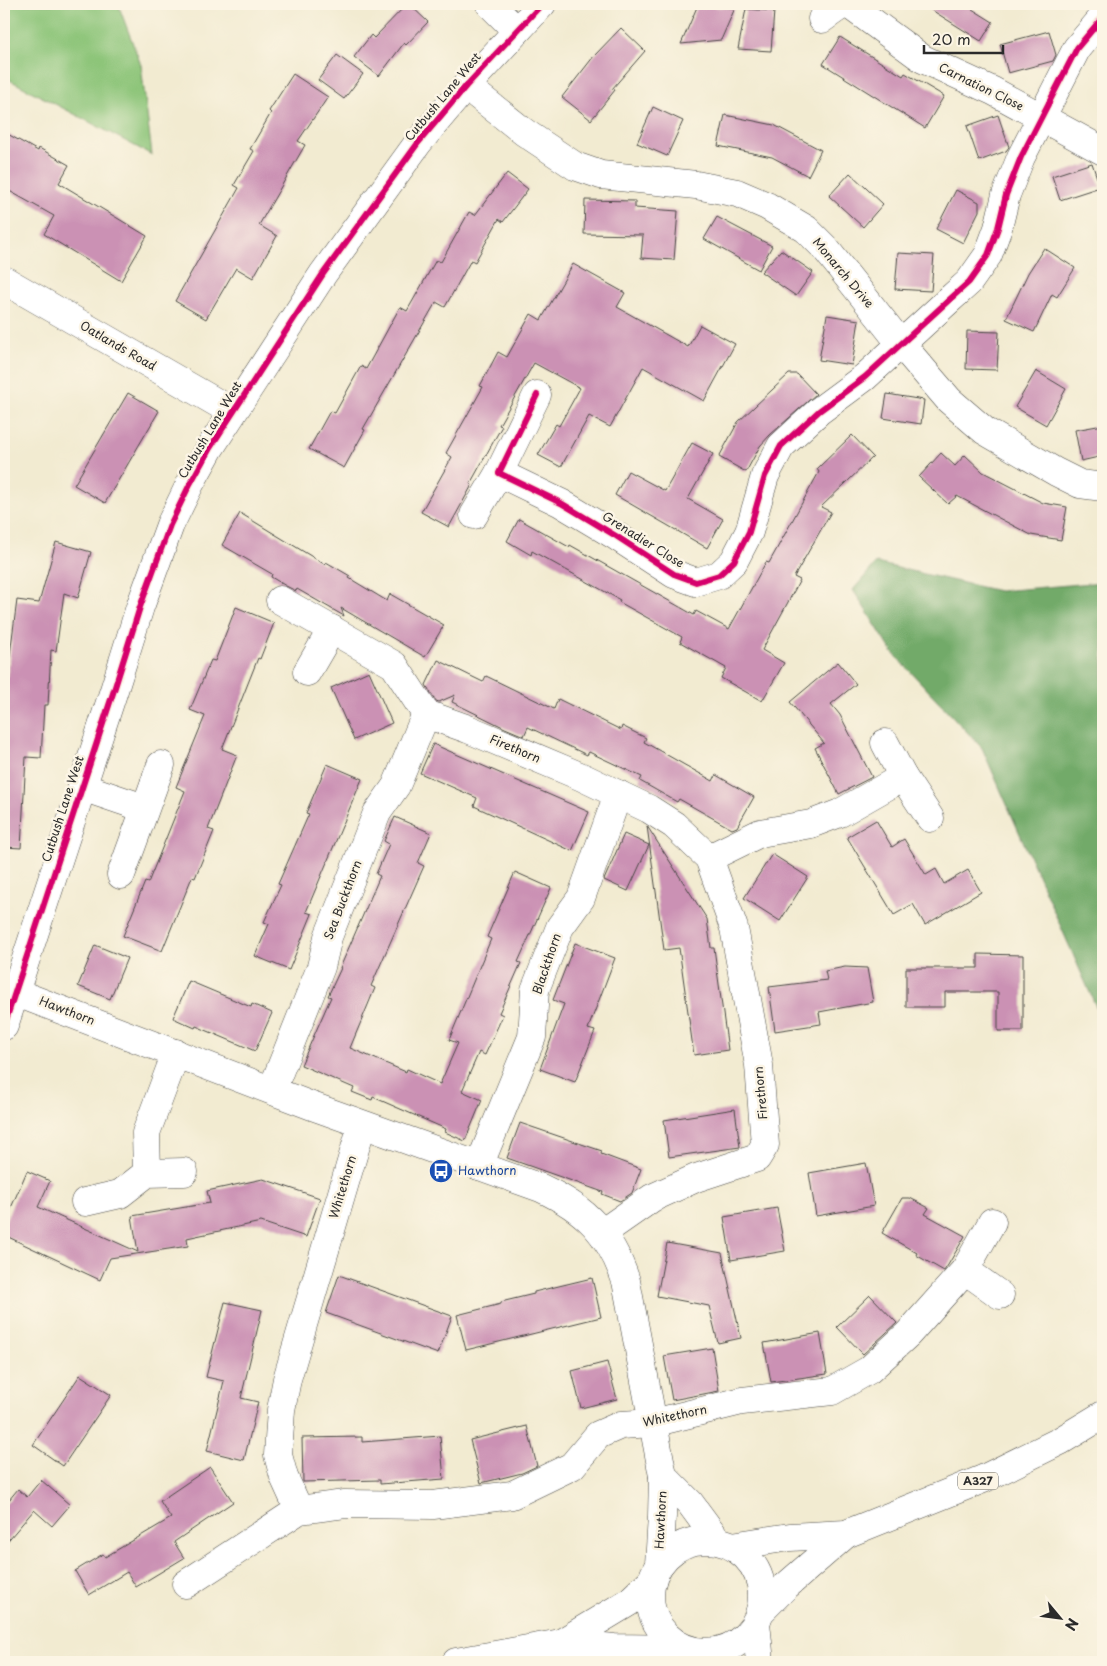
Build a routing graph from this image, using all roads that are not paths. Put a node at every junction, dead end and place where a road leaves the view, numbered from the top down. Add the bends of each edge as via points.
1 (490, 4) edge
2 (542, 4) edge
3 (848, 4) edge
4 (1103, 17) edge
5 (516, 30) junction
6 (466, 86) junction
7 (1042, 118) junction
8 (1103, 151) edge
9 (4, 280) edge
10 (901, 344) junction
11 (537, 395) dead end
12 (233, 412) junction
13 (499, 473) junction
14 (1103, 487) edge
15 (474, 515) dead end
16 (280, 600) dead end
17 (332, 629) junction
18 (307, 672) dead end
19 (426, 714) junction
20 (885, 743) dead end
21 (160, 765) dead end
22 (903, 777) junction
23 (82, 787) junction
24 (618, 794) junction
25 (144, 808) junction
26 (930, 818) dead end
27 (709, 858) junction
28 (121, 874) dead end
29 (9, 990) edge
30 (4, 1026) edge
31 (176, 1053) junction
32 (272, 1090) junction
33 (362, 1125) junction
34 (479, 1166) junction
35 (184, 1172) dead end
36 (147, 1173) junction
37 (86, 1202) dead end
38 (992, 1222) dead end
39 (602, 1233) junction
40 (965, 1270) junction
41 (1000, 1294) dead end
42 (1103, 1415) edge
43 (653, 1423) junction
44 (663, 1476) junction
45 (299, 1510) junction
46 (846, 1534) junction
47 (725, 1544) junction
48 (656, 1573) junction
49 (186, 1584) dead end
50 (758, 1617) junction
51 (561, 1644) junction
52 (696, 1654) edge
53 (456, 1662) edge
54 (760, 1662) edge

1 - 5 street
2 - 5 street, Cutbush Lane West
3 - 7 street, Carnation Close via 922,59 993,91
4 - 7 street, Grenadier Close via 1077,48
5 - 6 street, Cutbush Lane West
6 - 10 street, Monarch Drive via 524,132 576,166 601,174 737,193 806,229 825,248
6 - 12 street, Cutbush Lane West via 418,143 323,274
7 - 8 street, Carnation Close
7 - 10 street, Grenadier Close via 1021,157 988,255 968,282
9 - 12 street, Oatlands Road
10 - 13 street, Grenadier Close via 781,446 765,476 749,532 734,561 719,575 696,582 674,574 561,503
10 - 14 street, Monarch Drive via 948,400 985,431 1080,484
11 - 13 street
12 - 23 street, Cutbush Lane West via 206,455 170,525
13 - 15 street
16 - 17 street
17 - 18 street
17 - 19 street via 394,665
19 - 24 street, Firethorn
19 - 32 street, Sea Buckthorn via 396,786 377,813
20 - 22 street
21 - 25 street
22 - 26 street
22 - 27 street via 840,814 811,824 760,833
23 - 25 street, Cutbush Lane West
23 - 29 street, Cutbush Lane West
24 - 27 street, Firethorn via 674,825
24 - 34 street, Blackthorn via 581,898 560,927 535,990 532,1037
25 - 28 street
27 - 39 street, Firethorn via 734,928 759,1065 765,1145 757,1158 696,1178 652,1198
29 - 30 street, Cutbush Lane West
29 - 31 street, Hawthorn
31 - 32 street, Hawthorn
31 - 36 street via 146,1133
32 - 33 street, Hawthorn
33 - 34 street, Hawthorn
33 - 45 street, Whitethorn via 286,1379 278,1455
34 - 39 street, Hawthorn via 562,1198 579,1209
35 - 36 street
36 - 37 street via 120,1194
38 - 40 street, Whitethorn
39 - 43 street, Hawthorn via 626,1280
40 - 41 street
40 - 43 street, Whitethorn via 908,1334 869,1370 832,1391 742,1401
42 - 46 street, A327 via 1060,1441 983,1479
43 - 44 street, Hawthorn
43 - 45 street, Whitethorn via 621,1425 598,1435 572,1466 512,1495 433,1506 345,1504
44 - 47 street, Hawthorn
44 - 48 street, Hawthorn
45 - 49 street, Whitethorn
46 - 47 street, A327
46 - 50 street, A327 via 785,1587
47 - 48 street via 701,1540 685,1544 670,1553
47 - 50 street via 745,1555 755,1567 763,1597
48 - 51 street via 629,1602
48 - 52 street via 650,1594 655,1620 672,1642
50 - 52 street via 746,1637 732,1647
50 - 54 street
51 - 52 street
51 - 53 street

